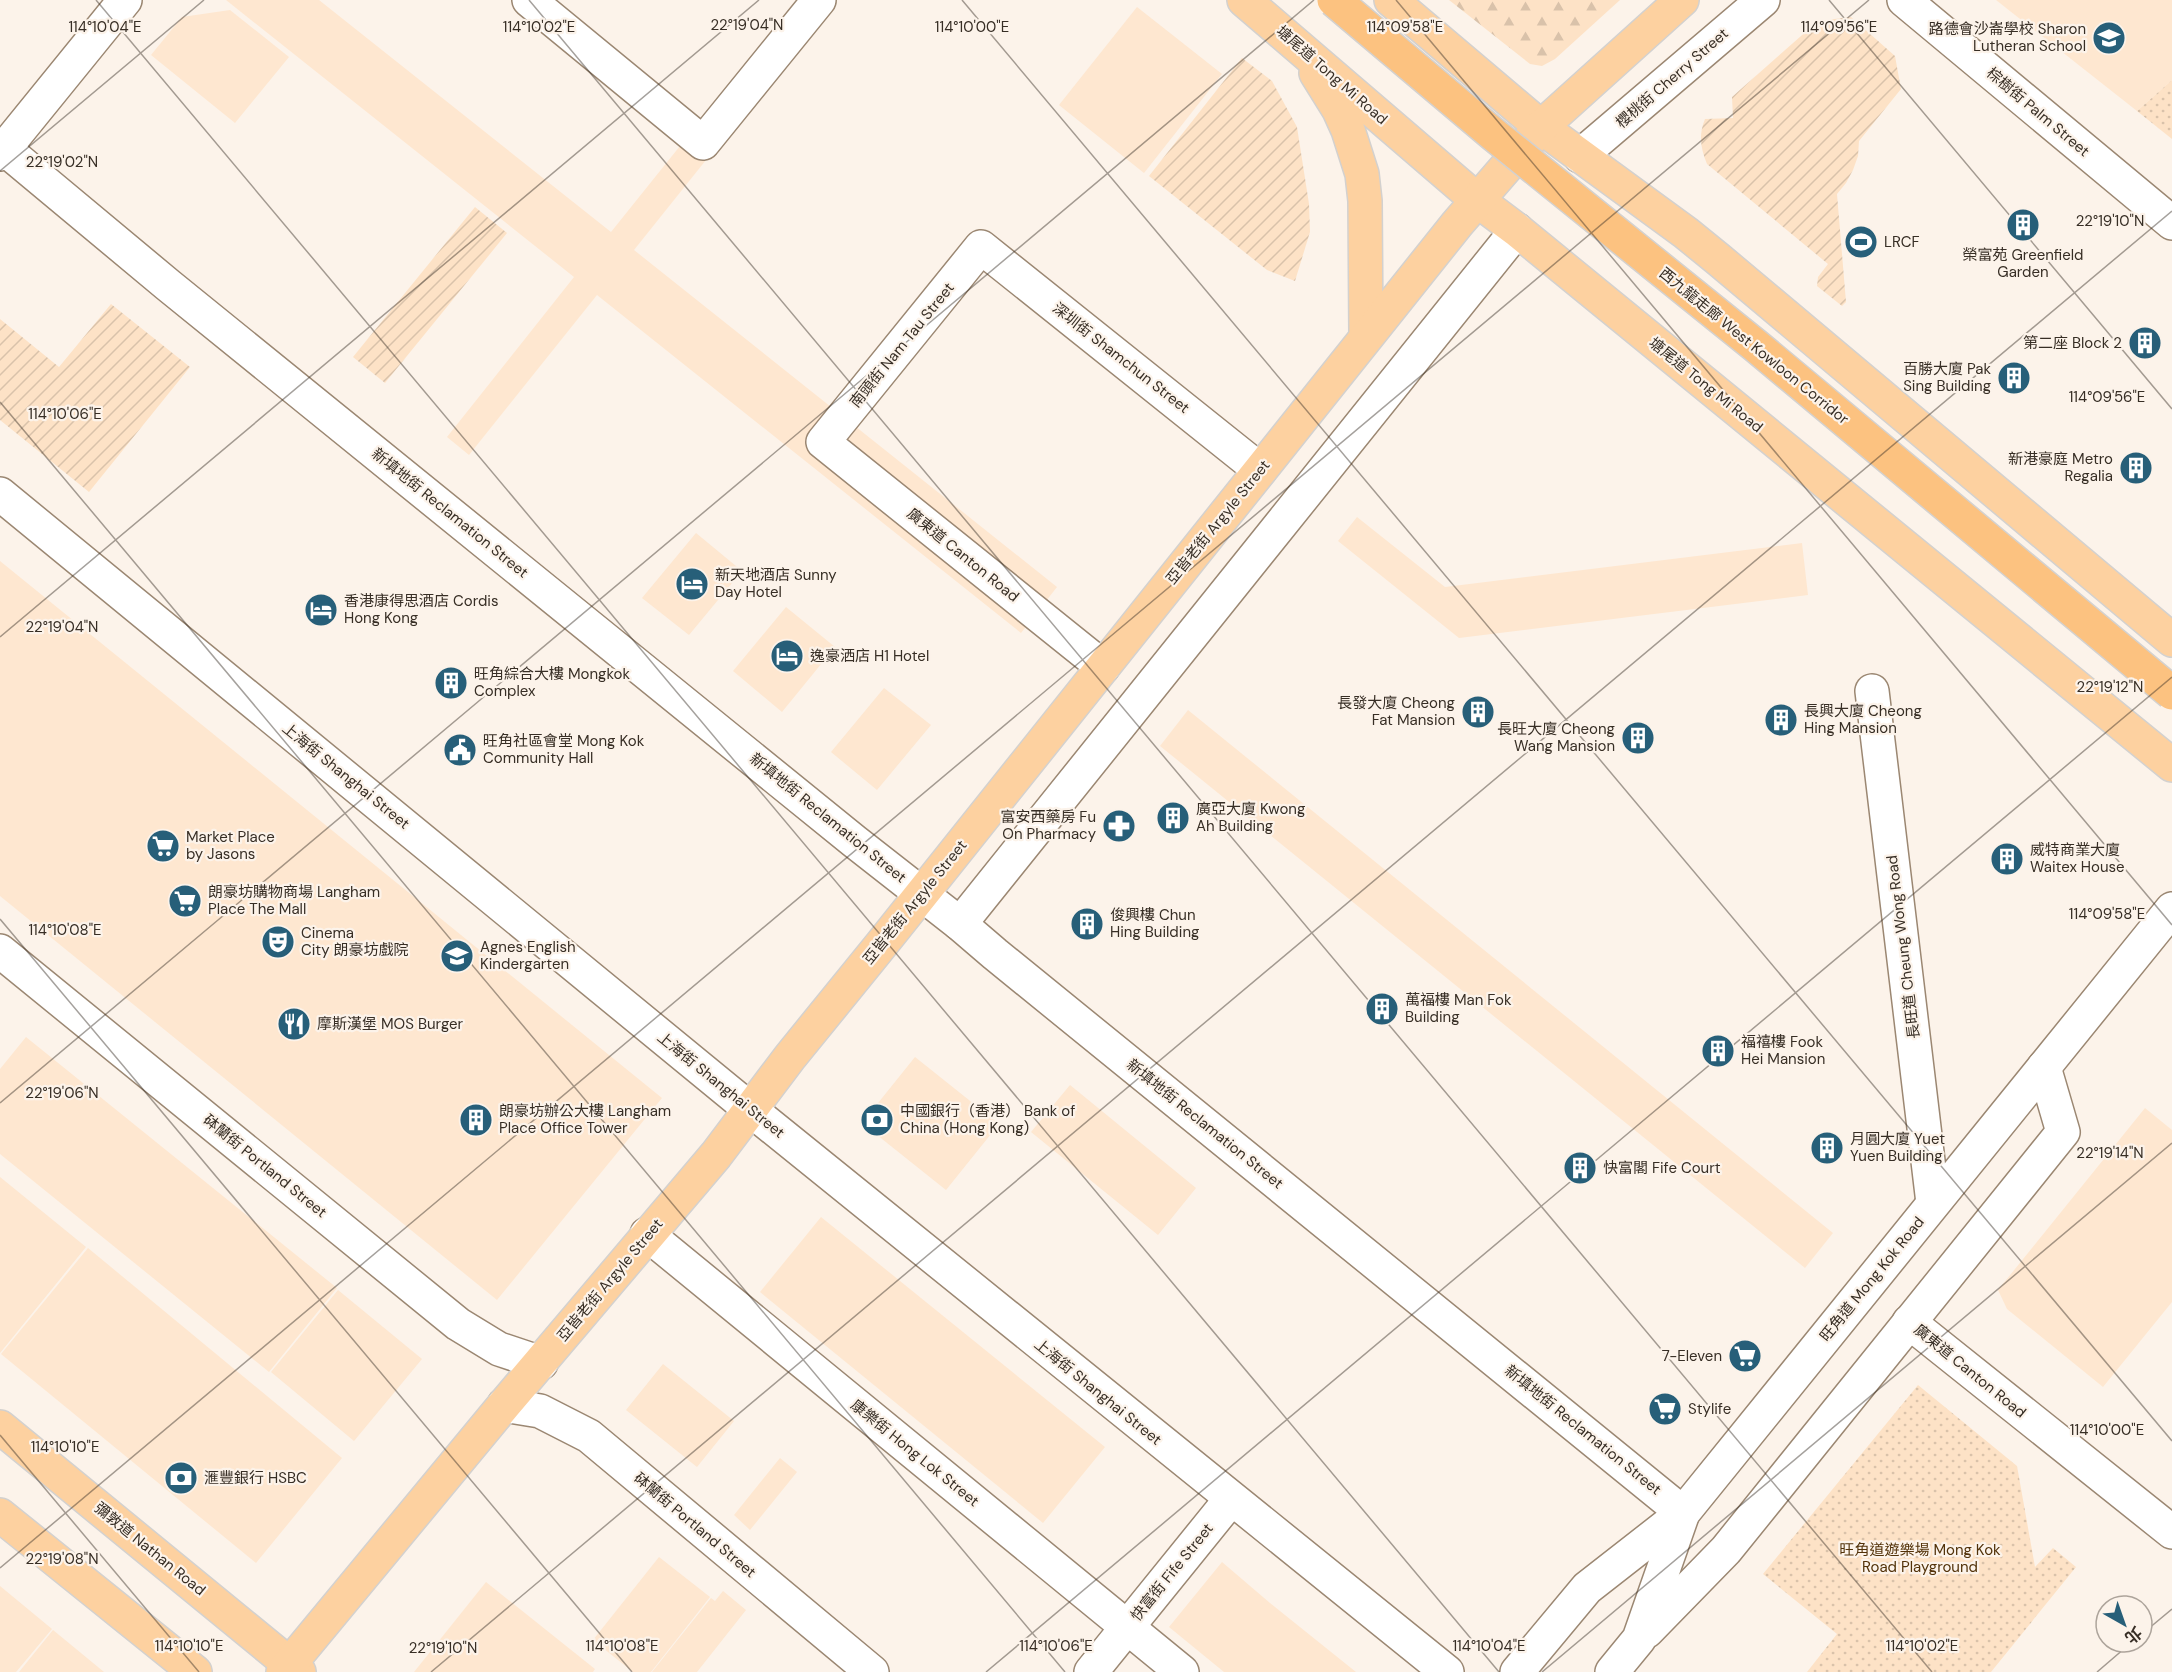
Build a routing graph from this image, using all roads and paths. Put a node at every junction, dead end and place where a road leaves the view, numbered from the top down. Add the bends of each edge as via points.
1 (124, 0) edge
2 (529, 0) edge
3 (819, 0) edge
4 (1244, 0) edge
5 (1334, 0) edge
6 (1391, 0) edge
7 (1682, 0) edge
8 (1763, 0) edge
9 (1904, 0) edge
10 (1295, 42) junction
11 (1541, 127) junction
12 (1, 149) edge
13 (1580, 156) junction
14 (1477, 200) junction
15 (2172, 223) edge
16 (1517, 230) junction
17 (981, 247) joint
18 (1366, 336) junction
19 (823, 442) joint
20 (1260, 470) junction
21 (0, 494) edge
22 (2172, 640) edge
23 (1103, 667) junction
24 (1872, 692) dead end
25 (2172, 693) edge
26 (2172, 765) edge
27 (922, 893) junction
28 (2172, 909) edge
29 (960, 924) junction
30 (0, 951) edge
31 (2044, 1067) junction
32 (751, 1110) junction
33 (1933, 1203) junction
34 (647, 1234) junction
35 (1909, 1322) junction
36 (541, 1363) junction
37 (504, 1405) junction
38 (0, 1427) edge
39 (1231, 1499) junction
40 (1683, 1513) junction
41 (0, 1515) edge
42 (2172, 1532) edge
43 (1128, 1627) junction
44 (1639, 1639) junction
45 (291, 1669) edge
46 (195, 1672) edge
47 (872, 1672) edge
48 (1091, 1672) edge
49 (1182, 1672) edge
50 (1447, 1672) edge
51 (1517, 1672) edge
52 (1612, 1672) edge

1 - 12 main road
2 - 3 main road via 703,143
4 - 10 main road, 塘尾道 Tong Mi Road
5 - 25 highway, 西九龍走廊 West Kowloon Corridor, bridge
6 - 11 main road
7 - 11 main road
8 - 13 main road, 櫻桃街 Cherry Street
9 - 15 main road, 棕樹街 Palm Street
10 - 14 main road, 塘尾道 Tong Mi Road
10 - 18 main road via 1339,110 1362,174
11 - 13 main road
11 - 14 main road, 亞皆老街 Argyle Street
12 - 27 main road, 新填地街 Reclamation Street
13 - 22 main road via 1718,259
14 - 16 main road, 塘尾道 Tong Mi Road
14 - 18 main road, 亞皆老街 Argyle Street
16 - 26 main road, 塘尾道 Tong Mi Road
16 - 29 main road
17 - 19 main road, 南頭街 Nam Tau Street
17 - 20 main road, 深圳街 Shamchun Street
18 - 20 main road, 亞皆老街 Argyle Street
19 - 23 main road, 廣東道 Canton Road
20 - 23 main road, 亞皆老街 Argyle Street
21 - 32 main road, 上海街 Shanghai Street
23 - 27 main road, 亞皆老街 Argyle Street
24 - 33 main road, 長旺道 Cheung Wong Road
27 - 29 main road, 新填地街 Reclamation Street
27 - 32 main road, 亞皆老街 Argyle Street
28 - 31 main road, 旺角道 Mong Kok Road
29 - 40 main road, 新填地街 Reclamation Street
30 - 36 main road, 砵蘭街 Portland Street via 458,1324 499,1349
31 - 33 main road, 旺角道 Mong Kok Road
31 - 35 main road via 2063,1132
32 - 34 main road, 亞皆老街 Argyle Street
32 - 39 main road, 上海街 Shanghai Street
33 - 40 main road, 旺角道 Mong Kok Road
34 - 36 main road, 亞皆老街 Argyle Street
34 - 43 main road, 康樂街 Hong Lok Street
35 - 42 main road, 廣東道 Canton Road
35 - 44 main road via 1726,1550
36 - 37 main road, 亞皆老街 Argyle Street
37 - 45 main road, 亞皆老街 Argyle Street
37 - 47 main road, 砵蘭街 Portland Street via 540,1411 589,1436
38 - 45 main road, 彌敦道 Nathan Road
39 - 43 main road, 快富街 Fife Street
39 - 50 main road, 上海街 Shanghai Street
40 - 44 main road, 旺角道 Mong Kok Road
40 - 51 main road via 1587,1588
41 - 46 main road
43 - 48 main road, 快富街 Fife Street
43 - 49 main road, 康樂街 Hong Lok Street
44 - 52 main road, 旺角道 Mong Kok Road

